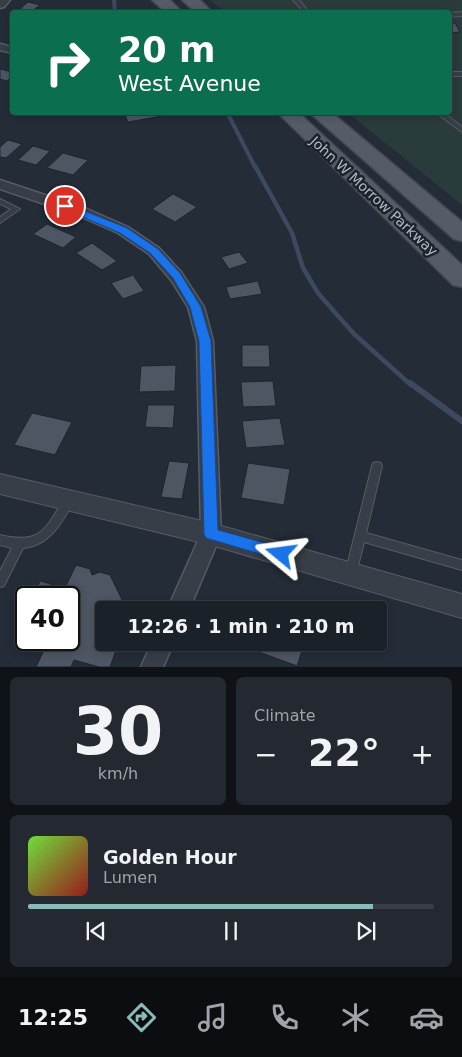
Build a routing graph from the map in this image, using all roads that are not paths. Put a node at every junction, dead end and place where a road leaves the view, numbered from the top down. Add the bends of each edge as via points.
1 (5, 0) edge
2 (160, 0) edge
3 (190, 0) edge
4 (296, 0) edge
5 (0, 5) edge
6 (172, 10) edge
7 (202, 10) edge
8 (305, 10) edge
9 (289, 115) edge
10 (322, 115) edge
11 (442, 115) edge
12 (462, 130) edge
13 (0, 184) edge
14 (0, 201) edge
15 (0, 221) edge
16 (462, 234) edge
17 (462, 279) edge
18 (378, 466) dead end
19 (0, 484) edge
20 (69, 500) junction
21 (211, 534) junction
22 (360, 536) junction
23 (0, 540) edge
24 (19, 545) junction
25 (462, 565) edge
26 (351, 574) junction
27 (0, 582) edge
28 (182, 601) edge
29 (462, 606) edge
30 (159, 651) edge
31 (152, 667) edge

1 - 5 street
2 - 6 main road
3 - 7 main road
4 - 8 lane
9 - 17 main road, John W Morrow Parkway
10 - 16 main road, John W Morrow Parkway
11 - 12 lane
13 - 21 street via 123,230 154,251 176,276 196,307 205,341
14 - 15 lane via 16,209
18 - 22 lane
19 - 20 street
20 - 21 street
20 - 24 lane via 50,532 34,543
21 - 26 street
21 - 28 street
22 - 25 lane
22 - 26 lane
23 - 24 lane
24 - 27 lane
26 - 29 street
30 - 31 street

